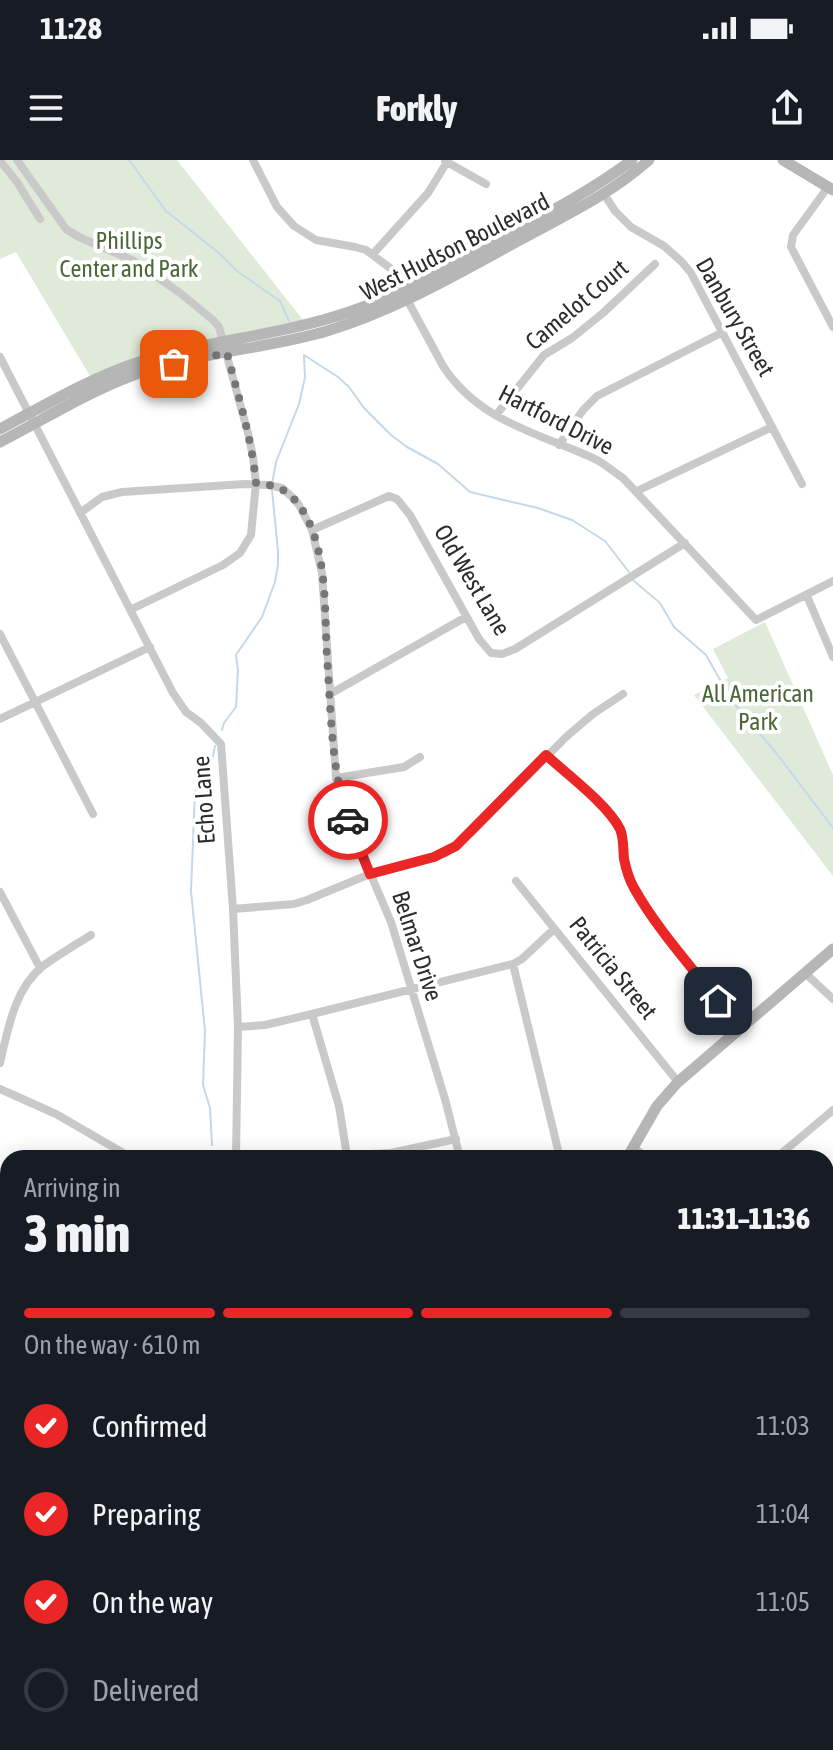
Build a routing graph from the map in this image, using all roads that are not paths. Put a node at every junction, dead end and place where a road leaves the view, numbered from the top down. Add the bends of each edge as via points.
1 (17, 160) edge
2 (253, 160) edge
3 (632, 160) edge
4 (649, 160) edge
5 (783, 160) edge
6 (0, 161) edge
7 (446, 161) edge
8 (486, 184) dead end
9 (830, 189) edge
10 (604, 194) junction
11 (40, 219) dead end
12 (373, 254) junction
13 (655, 264) dead end
14 (405, 294) junction
15 (833, 327) edge
16 (723, 332) junction
17 (225, 347) junction
18 (0, 357) edge
19 (496, 415) junction
20 (32, 419) junction
21 (772, 427) junction
22 (0, 429) edge
23 (0, 442) edge
24 (559, 445) junction
25 (256, 483) junction
26 (802, 484) dead end
27 (637, 491) junction
28 (80, 513) junction
29 (312, 530) junction
30 (685, 543) junction
31 (833, 581) edge
32 (807, 596) junction
33 (130, 610) junction
34 (466, 617) junction
35 (0, 634) edge
36 (150, 647) junction
37 (833, 657) edge
38 (330, 694) junction
39 (623, 694) dead end
40 (35, 703) junction
41 (0, 719) edge
42 (546, 755) junction
43 (420, 757) dead end
44 (336, 778) junction
45 (93, 814) dead end
46 (370, 874) junction
47 (516, 881) dead end
48 (0, 892) edge
49 (233, 909) junction
50 (554, 929) junction
51 (91, 935) dead end
52 (833, 949) edge
53 (513, 964) junction
54 (40, 968) junction
55 (805, 973) junction
56 (410, 989) junction
57 (833, 999) edge
58 (312, 1014) junction
59 (238, 1027) junction
60 (740, 1029) junction
61 (0, 1063) edge
62 (678, 1082) junction
63 (0, 1089) edge
64 (833, 1110) edge
65 (456, 1139) junction
66 (118, 1150) edge
67 (236, 1150) edge
68 (346, 1150) edge
69 (406, 1150) edge
70 (458, 1150) edge
71 (558, 1150) edge
72 (633, 1150) edge
73 (786, 1150) edge

1 - 17 street via 66,229 159,278 213,320
2 - 12 street via 280,212 302,233
3 - 14 main road, West Hudson Boulevard
4 - 10 main road, West Hudson Boulevard
5 - 9 main road
6 - 11 street
7 - 8 street
7 - 12 street via 428,193
9 - 15 street via 793,235 791,247
10 - 14 main road, West Hudson Boulevard
10 - 16 street, Danbury Street via 631,227 682,262
12 - 14 street, Hartford Drive via 390,268
13 - 19 street, Camelot Court via 603,313 544,355
14 - 17 main road, West Hudson Boulevard via 326,331
14 - 19 street, Hartford Drive via 453,381
16 - 21 street, Danbury Street
16 - 24 street via 597,396
17 - 20 main road, West Hudson Boulevard via 130,376
17 - 25 street
18 - 20 street, Echo Lane
19 - 24 street, Hartford Drive
20 - 22 main road, West Hudson Boulevard
20 - 23 main road, West Hudson Boulevard
20 - 28 street, Echo Lane
21 - 26 street, Danbury Street
21 - 27 street
24 - 27 street, Hartford Drive via 599,461
25 - 28 street, Belmar Drive via 122,492 102,497
25 - 29 street, Belmar Drive via 291,495
25 - 33 street via 251,535 240,553
27 - 30 street, Hartford Drive
28 - 33 street, Echo Lane
29 - 34 street, Old West Lane via 389,496 397,499
29 - 38 street, Belmar Drive via 322,573
30 - 32 street, Hartford Drive via 756,620
30 - 34 street, Old West Lane via 502,654 491,653
31 - 32 street
32 - 37 street
33 - 36 street, Echo Lane
34 - 38 street
35 - 40 street
36 - 40 street
36 - 49 street, Echo Lane via 186,712 221,744
38 - 44 street, Belmar Drive
39 - 42 street
40 - 41 street
40 - 45 street
42 - 46 street via 456,846
42 - 60 street via 613,819 634,888
43 - 44 street via 404,767
44 - 46 street, Belmar Drive
46 - 49 street via 294,904
46 - 56 street, Belmar Drive via 391,922
47 - 50 street, Patricia Street
48 - 54 street
49 - 59 street, Echo Lane
50 - 53 street
50 - 62 street, Patricia Street
51 - 54 street
52 - 55 main road
53 - 56 street
53 - 71 street
54 - 61 street via 13,1011
55 - 57 street
55 - 60 main road
56 - 58 street
56 - 65 street, Belmar Drive
58 - 59 street
58 - 68 street
59 - 67 street, Echo Lane
60 - 62 main road
62 - 72 main road via 657,1106
63 - 66 street
64 - 73 street
65 - 69 street
65 - 70 street, Belmar Drive

